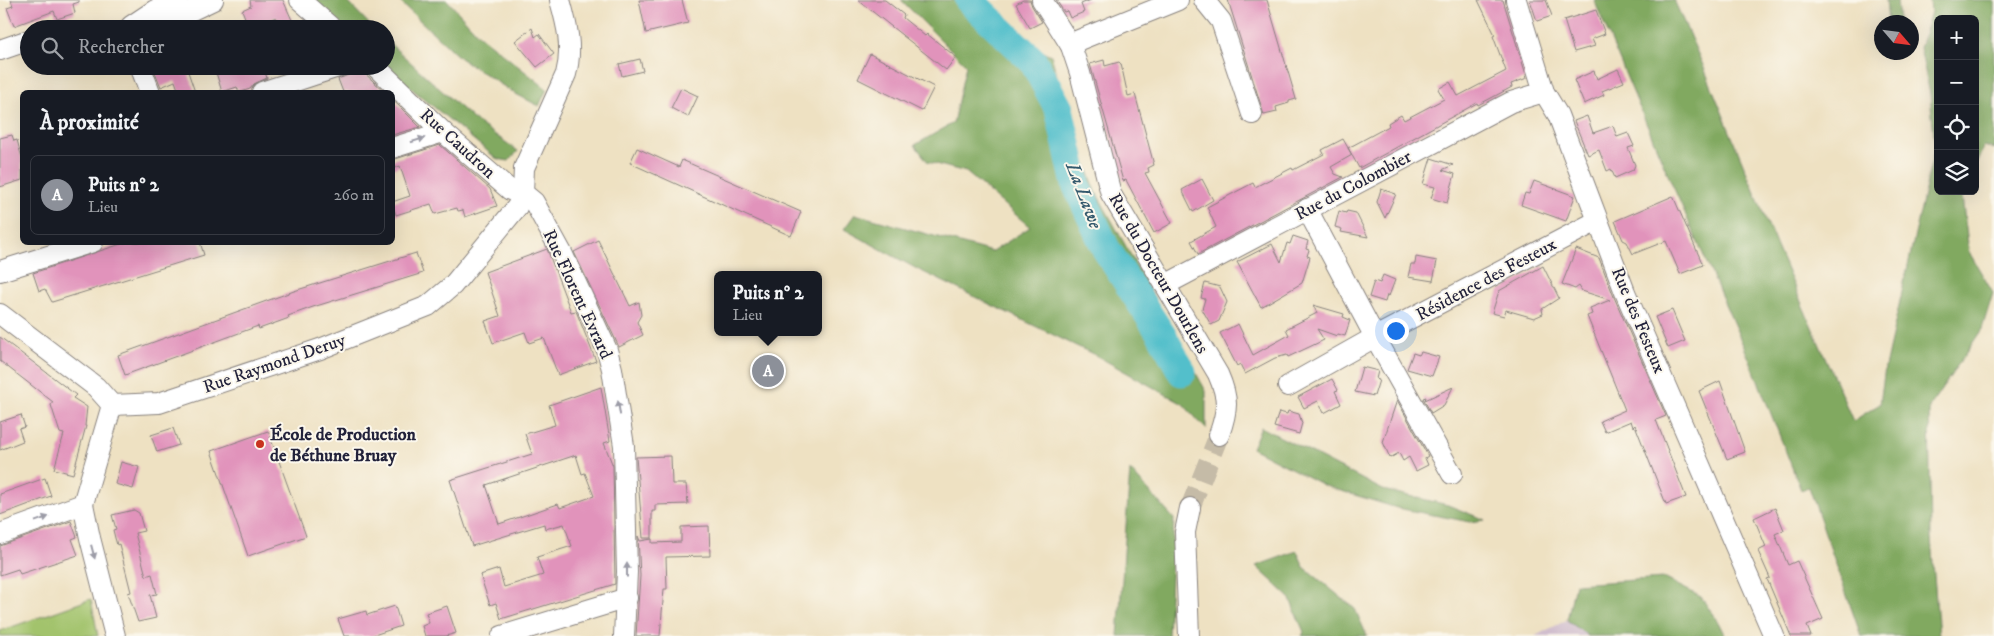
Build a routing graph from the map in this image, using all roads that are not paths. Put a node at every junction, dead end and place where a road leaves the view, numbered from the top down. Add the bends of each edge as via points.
1 (177, 0) edge
2 (213, 0) edge
3 (300, 0) edge
4 (560, 0) edge
5 (1042, 0) edge
6 (1178, 0) edge
7 (1204, 0) edge
8 (1516, 0) edge
9 (141, 20) edge
10 (171, 20) edge
11 (323, 20) edge
12 (20, 43) edge
13 (1070, 46) junction
14 (0, 50) edge
15 (143, 75) edge
16 (314, 75) edge
17 (384, 75) edge
18 (149, 90) edge
19 (268, 90) edge
20 (1544, 92) junction
21 (1252, 114) dead end
22 (443, 132) junction
23 (395, 147) edge
24 (523, 193) junction
25 (1307, 209) junction
26 (1597, 221) junction
27 (83, 245) edge
28 (0, 271) edge
29 (1166, 285) junction
30 (0, 314) edge
31 (1375, 337) junction
32 (1288, 386) dead end
33 (112, 405) junction
34 (1219, 435) tunnel mouth
35 (1452, 474) dead end
36 (83, 504) junction
37 (1190, 508) tunnel mouth
38 (0, 534) edge
39 (627, 598) junction
40 (115, 636) edge
41 (502, 636) edge
42 (624, 636) edge
43 (1189, 636) edge
44 (1774, 636) edge

1 - 9 street
2 - 10 street
3 - 11 street
4 - 24 street via 570,57 566,74 524,168
5 - 13 street, Rue du Docteur Dourlens
6 - 13 street
7 - 21 street via 1221,21
8 - 20 street, Rue des Festeux
12 - 14 street
13 - 29 street, Rue du Docteur Dourlens via 1111,194
15 - 18 street
16 - 19 street
17 - 22 street, Rue Caudron
20 - 25 street, Rue du Colombier via 1511,102
20 - 26 street, Rue des Festeux via 1558,115
23 -> 22 street
22 - 24 street, Rue Caudron via 510,190
24 - 33 street, Rue Raymond Deruy via 516,207 459,278 428,306 320,349 159,403
39 -> 24 street, Rue Florent Evrard via 624,446 612,369 607,350 554,238 534,202
25 - 29 street, Rue du Colombier
25 - 31 street
26 - 31 street, Résidence des Festeux
26 - 44 street, Rue des Festeux
27 - 28 street
29 - 34 street, Rue du Docteur Dourlens via 1225,390 1226,412
30 - 33 street via 96,387
31 - 32 street, Résidence des Festeux
31 - 35 street
33 - 36 street
38 -> 36 street
36 -> 40 street
37 - 43 street via 1185,532
39 - 41 street
39 - 42 street, Rue Florent Evrard

